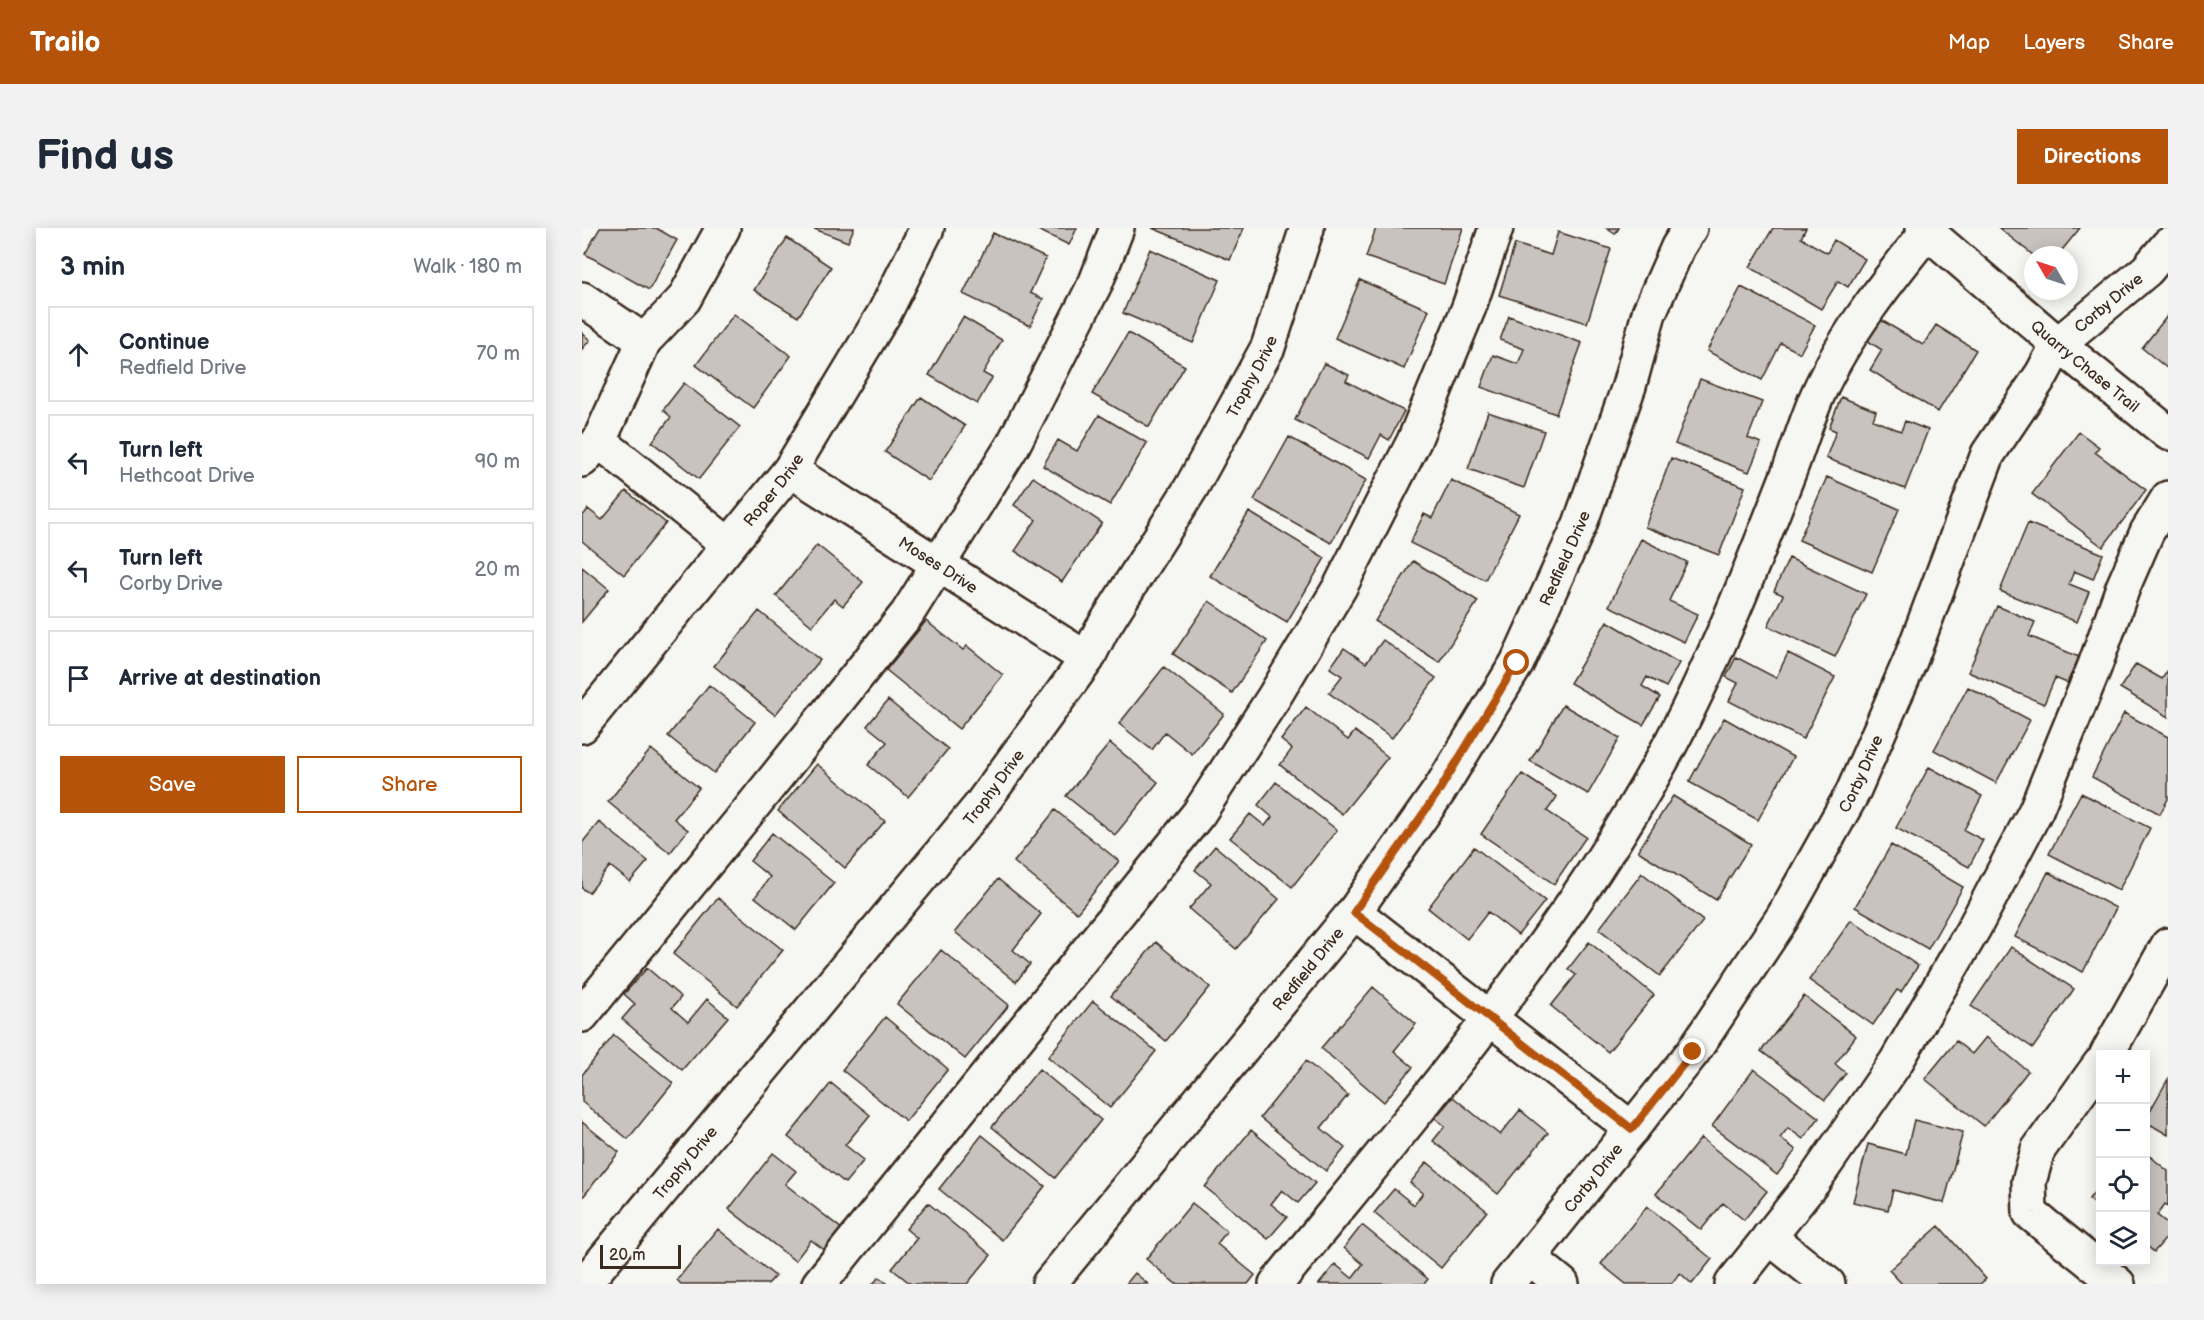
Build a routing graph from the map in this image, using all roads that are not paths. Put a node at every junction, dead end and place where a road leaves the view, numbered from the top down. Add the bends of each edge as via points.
1 (723, 228) edge
2 (927, 228) edge
3 (1117, 228) edge
4 (1307, 228) edge
5 (1496, 228) edge
6 (1690, 228) edge
7 (1927, 229) edge
8 (2168, 245) edge
9 (582, 299) edge
10 (644, 341) junction
11 (2058, 344) junction
12 (2168, 433) edge
13 (590, 450) edge
14 (790, 470) junction
15 (2168, 498) edge
16 (729, 545) junction
17 (937, 564) junction
18 (1087, 659) junction
19 (582, 726) edge
20 (1354, 912) junction
21 (2168, 945) edge
22 (582, 1015) edge
23 (1491, 1019) junction
24 (2109, 1050) edge
25 (2096, 1070) edge
26 (1632, 1129) junction
27 (1769, 1237) junction
28 (1530, 1258) junction
29 (584, 1284) edge
30 (819, 1284) edge
31 (1049, 1284) edge
32 (1276, 1284) edge
33 (1508, 1284) edge
34 (1562, 1284) edge
35 (1732, 1284) edge
36 (1828, 1284) edge
37 (2118, 1284) edge

1 - 10 street via 684,299
2 - 14 street, Roper Drive via 885,312
3 - 17 street via 1091,292 1013,445
4 - 18 street, Trophy Drive via 1268,347 1191,488
5 - 30 street via 1469,307 1414,441 1340,588 1268,706 1199,813
6 - 20 street, Redfield Drive via 1649,314 1629,386 1580,524 1517,663 1439,791
7 - 11 street, Quarry Chase Trail
7 - 23 street via 1851,336 1818,394 1715,656 1663,758 1612,843
8 - 11 street, Corby Drive via 2147,270
9 - 10 street
10 - 13 street
11 - 12 street, Quarry Chase Trail
11 - 26 street, Corby Drive via 1988,454 1910,661 1853,792 1783,916 1693,1052
13 - 16 street
14 - 16 street, Roper Drive
14 - 17 street, Moses Drive
15 - 27 street via 2147,532 2123,587 2036,810 1974,928 1896,1062 1813,1182
16 - 19 street, Roper Drive
17 - 18 street, Moses Drive
17 - 22 street via 907,614
18 - 29 street, Trophy Drive via 980,806
20 - 23 street
20 - 31 street, Redfield Drive
21 - 24 street
23 - 26 street
23 - 32 street
25 - 37 street via 2038,1150 2029,1182 2030,1213
26 - 28 street, Corby Drive
27 - 35 street
27 - 36 street
28 - 33 street, Corby Drive
28 - 34 street

